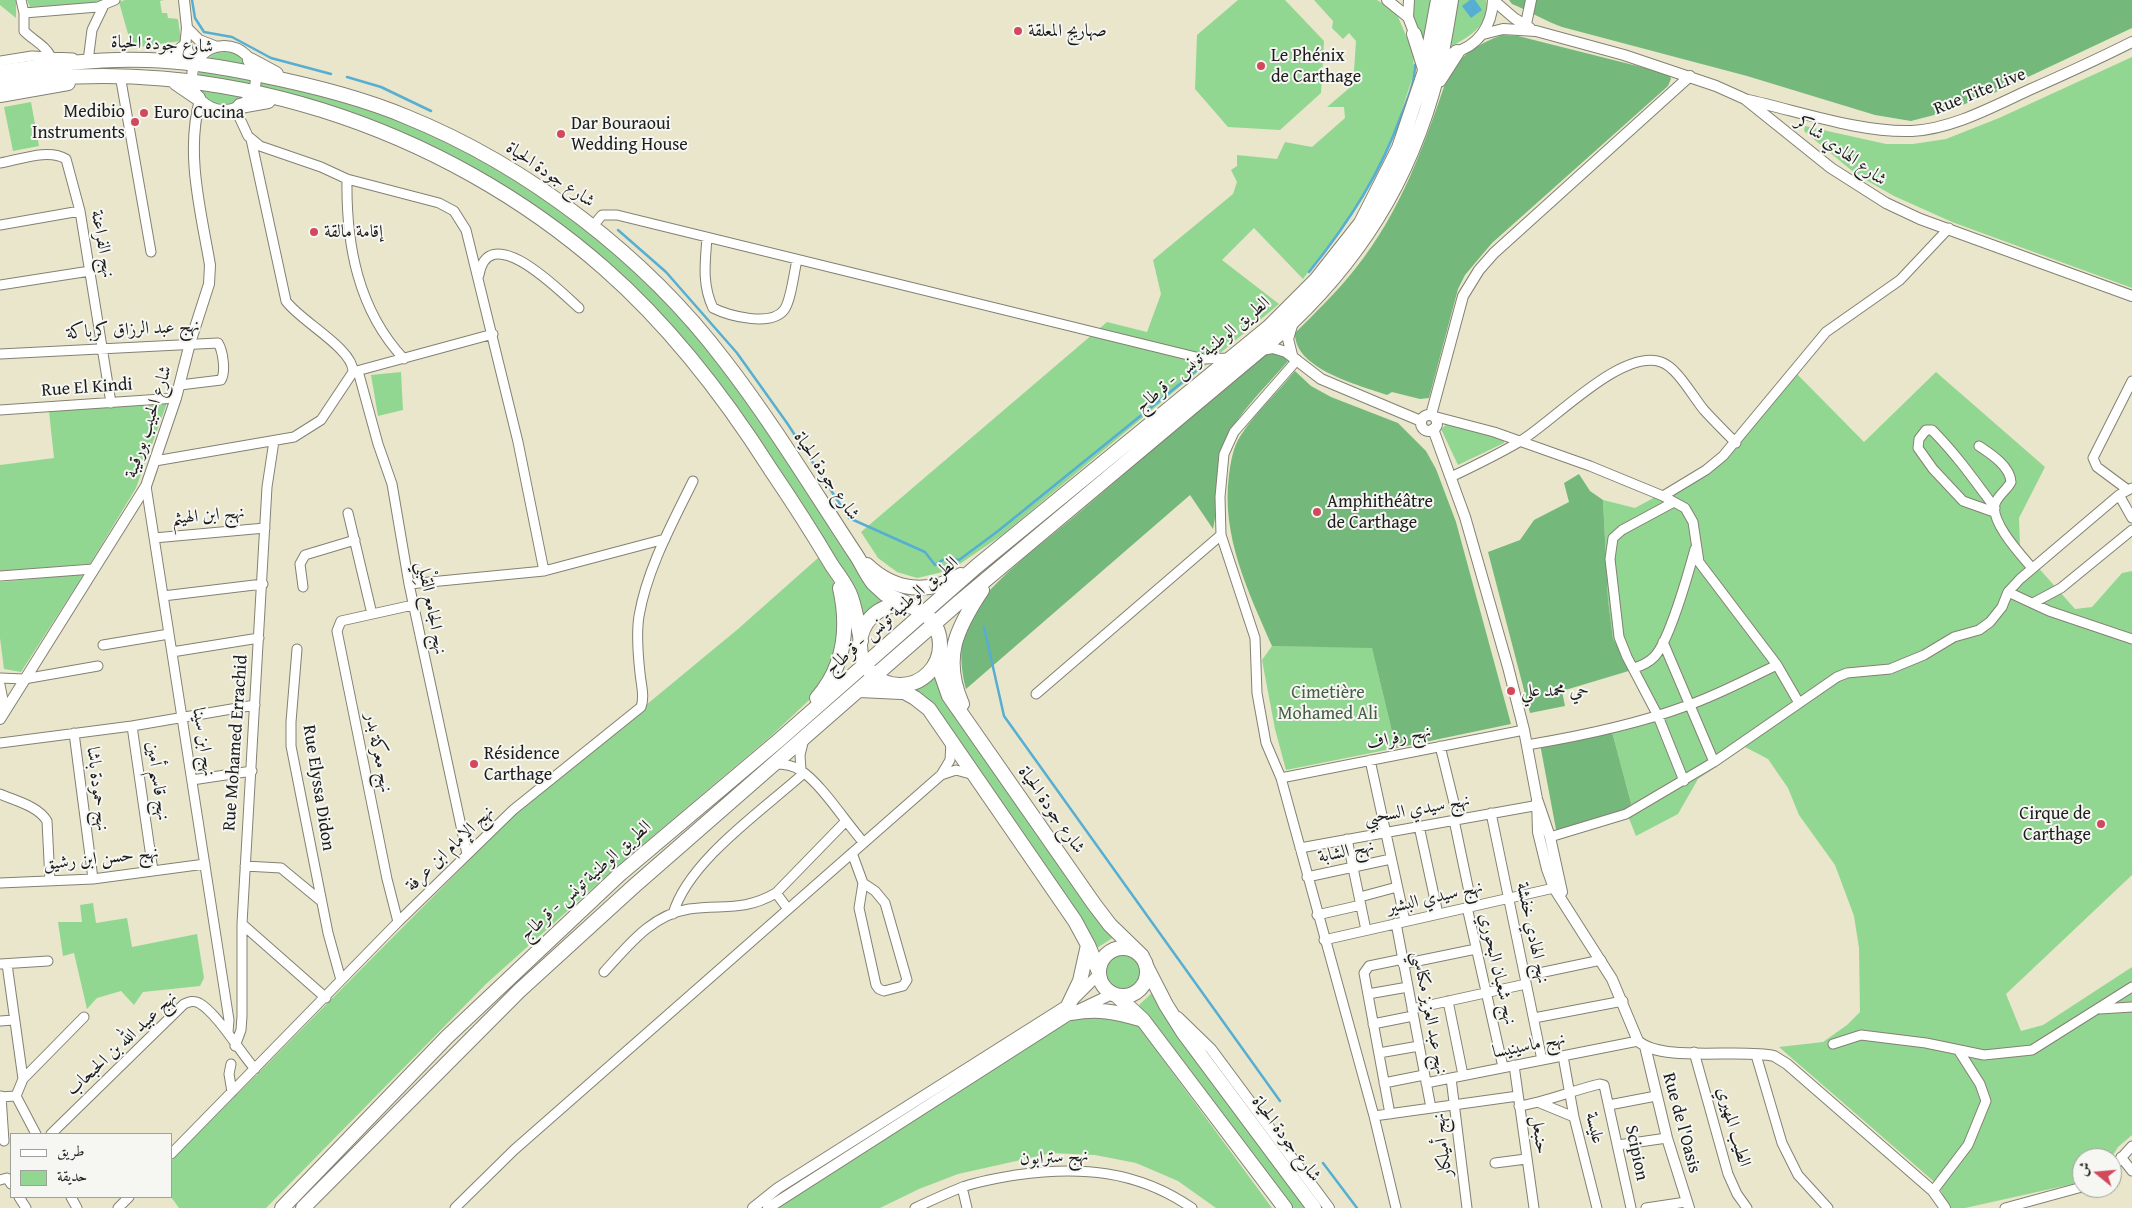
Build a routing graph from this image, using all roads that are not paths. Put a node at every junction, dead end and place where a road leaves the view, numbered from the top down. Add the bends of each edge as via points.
1 (20, 0) edge
2 (115, 0) edge
3 (184, 0) edge
4 (1387, 0) edge
5 (1409, 0) edge
6 (1438, 0) edge
7 (1451, 0) edge
8 (1493, 0) edge
9 (1531, 0) edge
10 (104, 6) junction
11 (24, 14) junction
12 (1408, 18) junction
13 (187, 28) junction
14 (1529, 28) junction
15 (1414, 34) junction
16 (1483, 34) junction
17 (2132, 42) edge
18 (185, 47) junction
19 (217, 47) junction
20 (1457, 52) junction
21 (1435, 55) junction
22 (51, 57) junction
23 (250, 60) junction
24 (0, 61) edge
25 (167, 61) junction
26 (196, 63) junction
27 (91, 65) junction
28 (240, 71) junction
29 (1425, 71) junction
30 (0, 72) edge
31 (256, 74) junction
32 (120, 75) junction
33 (1690, 76) junction
34 (166, 78) junction
35 (290, 81) junction
36 (192, 82) junction
37 (0, 84) edge
38 (212, 85) junction
39 (1432, 91) junction
40 (252, 93) junction
41 (0, 95) edge
42 (199, 99) junction
43 (1745, 99) junction
44 (282, 100) junction
45 (237, 107) junction
46 (252, 139) junction
47 (0, 163) edge
48 (347, 180) junction
49 (80, 211) junction
50 (0, 224) edge
51 (592, 227) junction
52 (1948, 228) junction
53 (707, 238) junction
54 (151, 252) dead end
55 (797, 260) junction
56 (90, 271) junction
57 (478, 277) junction
58 (0, 285) edge
59 (2132, 296) edge
60 (579, 308) dead end
61 (1293, 322) junction
62 (493, 334) junction
63 (190, 344) junction
64 (102, 348) junction
65 (1261, 350) junction
66 (0, 354) edge
67 (1294, 357) junction
68 (1230, 358) junction
69 (404, 359) junction
70 (355, 372) junction
71 (2131, 384) edge
72 (180, 385) junction
73 (176, 398) junction
74 (111, 403) junction
75 (0, 410) edge
76 (1432, 415) junction
77 (1421, 421) junction
78 (1433, 429) junction
79 (274, 441) junction
80 (1520, 442) junction
81 (1736, 443) junction
82 (1979, 446) dead end
83 (155, 461) junction
84 (1451, 477) junction
85 (693, 481) dead end
86 (146, 486) junction
87 (2126, 491) edge
88 (1663, 496) junction
89 (1674, 502) junction
90 (1994, 510) junction
91 (348, 513) dead end
92 (2132, 518) edge
93 (265, 528) junction
94 (2132, 530) edge
95 (1221, 535) junction
96 (154, 538) junction
97 (666, 539) junction
98 (355, 540) junction
99 (1696, 547) junction
100 (859, 559) junction
101 (977, 566) junction
102 (2032, 568) junction
103 (93, 570) junction
104 (544, 572) junction
105 (836, 572) junction
106 (992, 575) junction
107 (0, 576) edge
108 (263, 584) junction
109 (408, 584) junction
110 (303, 587) dead end
111 (2008, 592) junction
112 (163, 596) junction
113 (2033, 603) junction
114 (413, 605) junction
115 (919, 610) junction
116 (372, 614) junction
117 (934, 624) junction
118 (169, 634) junction
119 (259, 638) junction
120 (2132, 638) edge
121 (861, 641) junction
122 (1663, 642) junction
123 (103, 645) dead end
124 (940, 648) junction
125 (297, 650) dead end
126 (172, 652) junction
127 (866, 664) junction
128 (1777, 665) junction
129 (98, 666) dead end
130 (1634, 668) junction
131 (875, 676) junction
132 (0, 678) edge
133 (24, 678) junction
134 (888, 683) junction
135 (0, 685) edge
136 (860, 690) junction
137 (906, 692) junction
138 (1036, 694) dead end
139 (1799, 703) junction
140 (1688, 705) junction
141 (255, 706) junction
142 (3, 714) edge
143 (1658, 716) junction
144 (182, 717) junction
145 (132, 726) junction
146 (1524, 730) junction
147 (74, 733) junction
148 (805, 737) junction
149 (977, 737) junction
150 (778, 741) junction
151 (951, 742) junction
152 (0, 743) edge
153 (1527, 745) junction
154 (1440, 746) junction
155 (1370, 760) junction
156 (1714, 762) junction
157 (774, 764) junction
158 (252, 772) junction
159 (803, 772) junction
160 (941, 775) junction
161 (974, 776) junction
162 (1281, 778) junction
163 (192, 780) junction
164 (1684, 781) junction
165 (0, 794) edge
166 (1538, 803) junction
167 (1491, 814) junction
168 (1456, 820) junction
169 (845, 822) junction
170 (1419, 826) junction
171 (1386, 832) junction
172 (1550, 837) junction
173 (1347, 839) junction
174 (864, 843) junction
175 (1300, 848) junction
176 (852, 853) junction
177 (467, 854) junction
178 (1391, 859) junction
179 (205, 864) junction
180 (245, 866) junction
181 (1353, 867) junction
182 (153, 871) junction
183 (1307, 877) junction
184 (92, 879) junction
185 (50, 882) junction
186 (0, 883) edge
187 (863, 884) junction
188 (1397, 887) junction
189 (1554, 888) junction
190 (776, 893) junction
191 (1508, 897) junction
192 (1564, 900) junction
193 (321, 901) junction
194 (1360, 901) junction
195 (1469, 906) junction
196 (788, 909) junction
197 (673, 914) junction
198 (1317, 914) junction
199 (1438, 914) junction
200 (398, 922) junction
201 (1400, 922) junction
202 (242, 924) junction
203 (1366, 930) junction
204 (1324, 940) junction
205 (1088, 945) junction
206 (1476, 949) junction
207 (1601, 960) junction
208 (48, 961) dead end
209 (1403, 961) junction
210 (1144, 962) junction
211 (3, 964) edge
212 (604, 972) dead end
213 (1099, 973) junction
214 (341, 980) junction
215 (1526, 980) junction
216 (1408, 987) junction
217 (2132, 987) edge
218 (1486, 992) junction
219 (1114, 994) junction
220 (1368, 994) junction
221 (326, 998) junction
222 (1448, 1001) junction
223 (1623, 1001) junction
224 (1166, 1005) junction
225 (2132, 1007) edge
226 (1071, 1008) junction
227 (2098, 1009) junction
228 (1413, 1012) junction
229 (84, 1017) dead end
230 (1534, 1018) junction
231 (14, 1020) junction
232 (1143, 1020) junction
233 (0, 1021) edge
234 (1374, 1024) junction
235 (228, 1033) junction
236 (1642, 1044) junction
237 (1833, 1044) dead end
238 (235, 1046) junction
239 (1419, 1046) junction
240 (1959, 1051) junction
241 (1694, 1052) junction
242 (1379, 1053) junction
243 (1756, 1054) junction
244 (1563, 1056) junction
245 (1542, 1060) junction
246 (231, 1064) dead end
247 (1514, 1065) junction
248 (1503, 1067) junction
249 (255, 1069) junction
250 (1463, 1075) junction
251 (1451, 1078) junction
252 (1425, 1079) junction
253 (23, 1080) junction
254 (1384, 1083) junction
255 (1570, 1091) junction
256 (232, 1092) junction
257 (1, 1096) edge
258 (16, 1096) junction
259 (1656, 1096) junction
260 (1519, 1101) junction
261 (1540, 1103) junction
262 (1610, 1104) junction
263 (1454, 1105) junction
264 (1431, 1108) junction
265 (1390, 1114) junction
266 (1374, 1116) junction
267 (1574, 1117) junction
268 (35, 1133) edge
269 (52, 1133) edge
270 (1667, 1138) junction
271 (4, 1141) dead end
272 (1618, 1145) junction
273 (2132, 1146) edge
274 (172, 1153) edge
275 (2122, 1156) edge
276 (2122, 1158) edge
277 (1526, 1159) junction
278 (1495, 1162) dead end
279 (2132, 1171) edge
280 (0, 1180) edge
281 (10, 1182) edge
282 (962, 1187) junction
283 (1934, 1191) junction
284 (2072, 1191) edge
285 (128, 1198) edge
286 (2037, 1204) edge
287 (1687, 1205) edge
288 (118, 1208) edge
289 (282, 1208) edge
290 (303, 1208) edge
291 (455, 1208) edge
292 (753, 1208) edge
293 (768, 1208) edge
294 (915, 1208) edge
295 (967, 1208) edge
296 (1192, 1208) edge
297 (1285, 1208) edge
298 (1314, 1208) edge
299 (1329, 1208) edge
300 (1396, 1208) edge
301 (1467, 1208) edge
302 (1534, 1208) edge
303 (1597, 1208) edge
304 (1631, 1208) edge
305 (1646, 1208) edge
306 (1747, 1208) edge
307 (1828, 1208) edge
308 (1945, 1208) edge
309 (2005, 1208) edge

1 - 11 street
2 - 10 street
3 - 13 street
4 - 12 street
5 - 12 street
6 - 21 highway, الطريق الوطنية تونس - قرطاج
7 - 21 highway, الطريق الوطنية تونس - قرطاج
8 - 14 street
8 - 16 street via 1491,17
9 - 14 street
10 - 11 street
10 - 27 street via 92,30
11 - 22 street via 24,31 46,47
12 - 15 street
13 - 18 street
13 - 19 street via 199,40
14 - 16 street
14 - 33 street, شارع الهادي شاكر
15 - 21 street
15 - 29 highway
16 - 20 street via 1472,45
17 - 43 street, Rue Tite Live via 1999,104 1925,130 1871,128
18 - 25 highway
18 - 26 street
19 - 23 street via 236,48
19 - 26 street via 204,53
20 - 21 street
20 - 39 highway
21 - 29 highway, الطريق الوطنية تونس - قرطاج
21 - 39 highway, الطريق الوطنية تونس - قرطاج
22 - 24 street
22 - 27 street
23 - 31 street
23 - 35 highway
25 - 26 highway, شارع جودة الحياة
25 - 27 highway, شارع جودة الحياة
26 - 28 highway, شارع جودة الحياة
26 - 36 street
26 - 38 highway via 200,76
27 - 30 highway, شارع جودة الحياة
27 - 32 highway, شارع جودة الحياة
27 - 37 highway, شارع جودة الحياة
27 - 41 highway via 56,87
28 - 31 highway, شارع جودة الحياة
28 - 40 highway via 250,80
29 - 68 highway, الطريق الوطنية تونس - قرطاج via 1399,148 1361,223 1316,280 1269,327
31 - 35 highway, شارع جودة الحياة
31 - 40 street
32 - 34 highway, شارع جودة الحياة
32 - 54 street
33 - 43 street, شارع الهادي شاكر
33 - 76 street via 1479,270 1463,296
34 - 36 highway, شارع جودة الحياة
34 - 42 highway via 185,87
35 - 51 highway, شارع جودة الحياة via 363,100 459,140 532,184
36 - 38 highway, شارع جودة الحياة
36 - 42 street
38 - 40 highway, شارع جودة الحياة
39 - 61 highway, الطريق الوطنية تونس - قرطاج via 1410,155 1372,228 1325,289
40 - 44 highway, شارع جودة الحياة
40 - 45 street
42 - 45 street via 213,108 228,110
42 - 63 street, شارع الحبيب بورقيبة via 193,128 194,164 210,275
43 - 52 street, شارع الهادي شاكر via 1872,196
44 - 45 highway
44 - 105 highway, شارع جودة الحياة via 400,138 450,162 518,204 592,258 644,307 705,375 758,450
45 - 46 street
46 - 48 street via 264,148
46 - 70 street, نهج الجامع القِبْلي via 286,301 294,313 350,359
47 - 49 street, نهج الفراعنة via 60,155 66,159
48 - 57 street via 439,203 454,211 466,230
48 - 69 street via 348,221 360,288 388,342
49 - 50 street
49 - 56 street, نهج الفراعنة
51 - 53 street via 602,215 612,214
51 - 100 highway, شارع جودة الحياة via 649,276 724,359
52 - 59 street, شارع الهادي شاكر
52 - 81 street via 1900,280 1826,332
53 - 55 street
53 - 55 street via 704,282 713,308 746,319 765,319 779,315 785,309
55 - 68 street via 1204,360
56 - 58 street
56 - 64 street, نهج الفراعنة
57 - 60 street via 488,258 495,254 508,255 525,262
57 - 62 street
61 - 65 highway, الطريق الوطنية تونس - قرطاج
61 - 67 street via 1288,339
62 - 69 street
62 - 104 street
63 - 64 street, نهج عبد الرزاق كرباكة
63 - 72 street, شارع الحبيب بورقيبة
63 - 72 street, نهج عبد الرزاق كرباكة via 218,343 222,350 223,376 215,382
64 - 66 street, نهج عبد الرزاق كرباكة
64 - 74 street, نهج الفراعنة
65 - 67 street via 1276,349
65 - 106 highway, الطريق الوطنية تونس - قرطاج
67 - 77 street via 1320,380
67 - 95 street via 1234,432 1224,454
68 - 101 highway, الطريق الوطنية تونس - قرطاج
69 - 70 street
70 - 79 street via 321,420 294,438
70 - 109 street, نهج الجامع القِبْلي via 392,484
71 - 87 street via 2093,458 2097,467
72 - 73 street, شارع الحبيب بورقيبة
73 - 74 street, Rue El Kindi
73 - 83 street, شارع الحبيب بورقيبة
74 - 75 street, Rue El Kindi
76 - 77 street
76 - 78 street via 1437,421
76 - 80 street
77 - 78 street via 1424,428
78 - 84 street
79 - 83 street
79 - 93 street, Rue Mohamed Errachid
80 - 81 street via 1599,381 1633,364 1654,361 1663,362 1671,369
80 - 84 street
80 - 88 street
81 - 88 street via 1706,470
82 - 90 street via 1994,457 2010,478
83 - 86 street, شارع الحبيب بورقيبة
84 - 146 street
85 - 97 street, نهج الإمام ابن عرفة
86 - 96 street, نهج ابن سينا
86 - 103 street, شارع الحبيب بورقيبة
87 - 92 street
87 - 102 street
88 - 89 street
89 - 99 street via 1685,508 1690,516
89 - 130 street via 1631,523 1613,538 1610,559 1617,627 1623,648
90 - 90 street via 1946,444 1932,430 1926,430 1918,448 1932,469 1963,501
90 - 102 street via 2000,526
91 - 98 street
93 - 96 street, نهج ابن الهيثم
93 - 108 street, Rue Mohamed Errachid
94 - 113 street via 2061,588
95 - 138 street
95 - 162 street via 1255,638 1257,693 1266,742
96 - 112 street, نهج ابن سينا
97 - 104 street
97 - 177 street, نهج الإمام ابن عرفة via 653,567 639,617 641,707 513,810
98 - 110 street via 305,554 300,564
98 - 116 street
99 - 122 street
99 - 128 street via 1699,562
100 - 101 highway via 886,580 915,588 945,583
100 - 115 highway, شارع جودة الحياة via 878,589
101 - 115 highway, الطريق الوطنية تونس - قرطاج
102 - 111 street
103 - 107 street
103 - 133 street, شارع الحبيب بورقيبة
104 - 109 street
105 - 121 highway, شارع جودة الحياة via 852,599
105 - 150 highway via 845,615 845,636 835,673
106 - 117 highway, الطريق الوطنية تونس - قرطاج
106 - 149 highway via 961,623 952,655 956,687
108 - 112 street
108 - 119 street, Rue Mohamed Errachid
109 - 114 street, نهج الجامع القِبْلي
111 - 113 street
111 - 139 street via 2002,607 1979,630 1954,637 1924,655 1890,669 1842,675
112 - 118 street, نهج ابن سينا
113 - 120 street
114 - 116 street, نهج معركة بدر
114 - 177 street, نهج الجامع القِبْلي
115 - 117 highway
115 - 121 highway via 893,605 879,611 868,622
115 - 127 highway, الطريق الوطنية تونس - قرطاج
116 - 200 street, نهج معركة بدر via 341,621 336,631 386,879
117 - 124 highway, شارع جودة الحياة
117 - 131 highway, الطريق الوطنية تونس - قرطاج
118 - 123 street
118 - 126 street, نهج ابن سينا
119 - 126 street
119 - 141 street, Rue Mohamed Errachid
121 - 127 highway, شارع جودة الحياة
122 - 130 street via 1656,656
122 - 140 street
124 - 134 highway via 938,660 923,678 906,684
124 - 149 highway, شارع جودة الحياة via 942,676 949,696
125 - 193 street, Rue Elyssa Didon via 291,746
126 - 144 street, نهج ابن سينا
127 - 131 highway
127 - 150 highway, الطريق الوطنية تونس - قرطاج
128 - 139 street
128 - 140 street
129 - 133 street
130 - 143 street
131 - 134 highway
131 - 136 highway, الطريق الوطنية تونس - قرطاج
132 - 133 street
133 - 142 street, شارع الحبيب بورقيبة
134 - 137 highway
135 - 142 street
136 - 137 highway
136 - 148 highway, الطريق الوطنية تونس - قرطاج
137 - 151 highway via 929,709
139 - 156 street
140 - 143 street
140 - 156 street
141 - 144 street
141 - 158 street, Rue Mohamed Errachid
143 - 153 street via 1587,735
143 - 164 street
144 - 145 street
144 - 163 street, نهج ابن سينا
145 - 147 street
145 - 182 street, نهج قاسم أمين
146 - 153 street
146 - 154 street, نهج رفراف
147 - 152 street
147 - 184 street, نهج حمودة باشا
148 - 157 highway, الطريق الوطنية تونس - قرطاج
148 - 159 street via 801,750
149 - 210 highway, شارع جودة الحياة via 1094,904
150 - 289 highway, الطريق الوطنية تونس - قرطاج via 619,875 507,978
151 - 160 street via 950,760
151 - 161 highway
153 - 166 street
154 - 155 street, نهج رفراف
154 - 168 street, نهج شعبان البحوري
155 - 162 street, نهج رفراف
155 - 171 street, نهج عبد العزيز مكناسي
156 - 164 street
157 - 159 street via 789,765
157 - 290 highway, الطريق الوطنية تونس - قرطاج via 519,990
158 - 163 street
158 - 180 street, Rue Mohamed Errachid
159 - 169 street
159 - 197 street via 711,855 680,894
160 - 161 street via 956,770
160 - 174 street
161 - 205 highway via 1075,921
162 - 175 street
163 - 179 street, نهج ابن سينا
164 - 172 street via 1626,814
165 - 185 street via 34,809 46,821
166 - 167 street, نهج سيدي السحبي
166 - 172 street
166 - 189 street via 1538,832
167 - 168 street, نهج سيدي السحبي
167 - 191 street, نهج الهادي خفشة
168 - 170 street, نهج سيدي السحبي
168 - 195 street, نهج شعبان البحوري
169 - 174 street
169 - 190 street
170 - 171 street, نهج سيدي السحبي
170 - 199 street
171 - 173 street, نهج سيدي السحبي
171 - 178 street, نهج عبد العزيز مكناسي
172 - 192 street
173 - 175 street, نهج سيدي السحبي
173 - 181 street
174 - 176 street
175 - 183 street
176 - 187 street
176 - 196 street
177 - 200 street, نهج الإمام ابن عرفة
178 - 181 street, نهج الشابة
178 - 188 street, نهج عبد العزيز مكناسي
179 - 182 street, نهج حسن ابن رشيق
179 - 235 street, نهج ابن سينا via 229,1020
180 - 193 street via 280,868
180 - 202 street, Rue Mohamed Errachid
181 - 183 street, نهج الشابة
181 - 194 street
182 - 184 street, نهج حسن ابن رشيق
183 - 198 street
184 - 185 street, نهج حسن ابن رشيق
185 - 186 street, نهج حسن ابن رشيق
187 - 187 street via 859,908 876,985 884,991 903,986 907,980 885,903 875,891
188 - 194 street
188 - 201 street, نهج عبد العزيز مكناسي
189 - 191 street, نهج سيدي البشير
189 - 192 street
190 - 196 street
190 - 197 street via 762,901 737,907 688,909
191 - 195 street, نهج سيدي البشير
191 - 215 street, نهج الهادي خفشة
192 - 207 street, Rue de l'Oasis
193 - 214 street, Rue Elyssa Didon
194 - 198 street
194 - 203 street
195 - 199 street, نهج سيدي البشير
195 - 206 street, نهج شعبان البحوري
196 - 291 street via 514,1150
197 - 212 street via 641,930
198 - 204 street
199 - 201 street, نهج سيدي البشير
200 - 214 street, نهج الإمام ابن عرفة
201 - 203 street, نهج سيدي البشير
201 - 209 street, نهج عبد العزيز مكناسي
202 - 221 street
202 - 238 street, Rue Mohamed Errachid via 242,1016
203 - 204 street, نهج سيدي البشير
204 - 266 street
205 - 213 highway
205 - 226 highway
206 - 209 street
206 - 218 street, نهج شعبان البحوري
207 - 215 street
207 - 223 street, Rue de l'Oasis
208 - 211 street
209 - 216 street, نهج عبد العزيز مكناسي
209 - 220 street via 1369,966 1364,973
210 - 213 highway via 1130,949 1115,949 1104,958
210 - 219 highway via 1145,982 1136,992 1123,996
210 - 224 highway, شارع جودة الحياة
211 - 231 street
213 - 219 highway via 1101,982
213 - 226 street
214 - 221 street, نهج الإمام ابن عرفة
215 - 218 street
215 - 230 street, نهج الهادي خفشة
216 - 220 street
216 - 228 street, نهج عبد العزيز مكناسي
217 - 227 street
218 - 222 street
218 - 248 street, نهج شعبان البحوري
219 - 226 street
219 - 232 highway
220 - 234 street
221 - 249 street, نهج الإمام ابن عرفة
222 - 228 street
222 - 250 street
223 - 230 street
223 - 236 street, Rue de l'Oasis
224 - 298 highway, شارع جودة الحياة
224 - 299 street via 1211,1050
225 - 227 street
226 - 232 highway via 1108,1010
226 - 292 street via 778,1188
226 - 293 street
227 - 240 street via 2032,1050 1984,1054
228 - 234 street
228 - 239 street, نهج عبد العزيز مكناسي
229 - 253 street
230 - 245 street, نهج الهادي خفشة
231 - 233 street
231 - 253 street
232 - 297 highway
234 - 242 street
235 - 238 street, نهج عبيد الله بن الحبحاب
235 - 269 street, نهج عبيد الله بن الحبحاب via 199,1003 191,1001 184,1004
236 - 241 street via 1674,1052
236 - 244 street, نهج ماسينيسا
236 - 259 street, Rue de l'Oasis
237 - 240 street via 1861,1035 1935,1044
238 - 249 street, نهج عبيد الله بن الحبحاب
239 - 242 street
239 - 252 street, نهج عبد العزيز مكناسي
240 - 283 street via 1980,1084 1986,1101 1968,1145
241 - 243 street
241 - 306 street, الطيب المهيري via 1728,1174
242 - 254 street
243 - 283 street via 1774,1056 1787,1064
243 - 307 street via 1782,1143 1798,1175
244 - 245 street, نهج ماسينيسا
244 - 255 street, عليسة
245 - 247 street, نهج ماسينيسا
246 - 256 street
247 - 248 street, نهج ماسينيسا
247 - 260 street, حنبعل
248 - 250 street, نهج ماسينيسا
249 - 256 street, نهج الإمام ابن عرفة
250 - 251 street, نهج ماسينيسا
251 - 252 street, نهج ماسينيسا
251 - 263 street, نهج أميلكار
252 - 254 street, نهج ماسينيسا
252 - 264 street, نهج عبد العزيز مكناسي
253 - 258 street
254 - 265 street
255 - 261 street
255 - 262 street, Scipion via 1602,1084
255 - 267 street, عليسة
256 - 274 street, نهج الإمام ابن عرفة
257 - 258 street
257 - 271 street
258 - 268 street
259 - 262 street
259 - 270 street, Rue de l'Oasis
260 - 261 street
260 - 263 street
260 - 277 street, حنبعل
261 - 267 street
262 - 272 street, Scipion
263 - 264 street
263 - 301 street, نهج أميلكار
264 - 265 street
265 - 266 street
266 - 300 street
267 - 303 street, عليسة
270 - 272 street
270 - 287 street, Rue de l'Oasis
272 - 304 street, Scipion
273 - 275 street
276 - 279 street
277 - 278 street
277 - 302 street, حنبعل
280 - 281 street via 7,1178
282 - 294 street, نهج سترابون
282 - 295 street
282 - 296 street, نهج سترابون via 1040,1172 1089,1170 1137,1180
283 - 308 street
284 - 286 street
285 - 288 street
286 - 309 street
287 - 305 street

